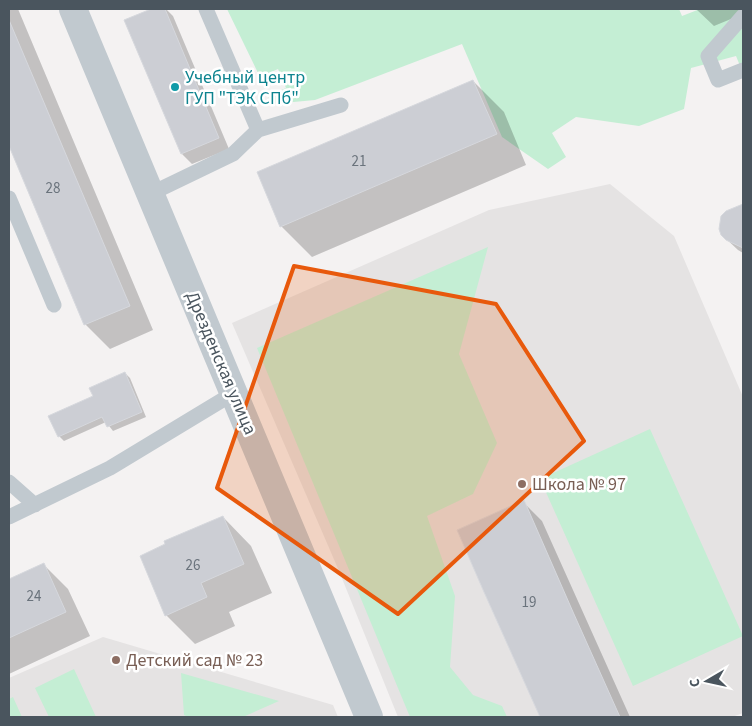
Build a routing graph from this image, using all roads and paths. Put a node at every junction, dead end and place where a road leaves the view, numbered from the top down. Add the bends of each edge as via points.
1 (73, 9) edge
2 (206, 9) edge
3 (743, 16) edge
4 (743, 70) edge
5 (341, 105) dead end
6 (258, 130) junction
7 (150, 194) junction
8 (9, 198) edge
9 (54, 305) dead end
10 (234, 393) junction
11 (9, 482) edge
12 (35, 505) junction
13 (9, 517) edge
14 (369, 717) edge

1 - 7 street, Дрезденская улица
2 - 6 lane
3 - 4 lane via 708,56 718,80
5 - 6 lane
6 - 7 lane via 233,154
7 - 10 street, Дрезденская улица
8 - 9 lane
10 - 12 lane via 110,468
10 - 14 street, Дрезденская улица
11 - 12 lane
12 - 13 lane

